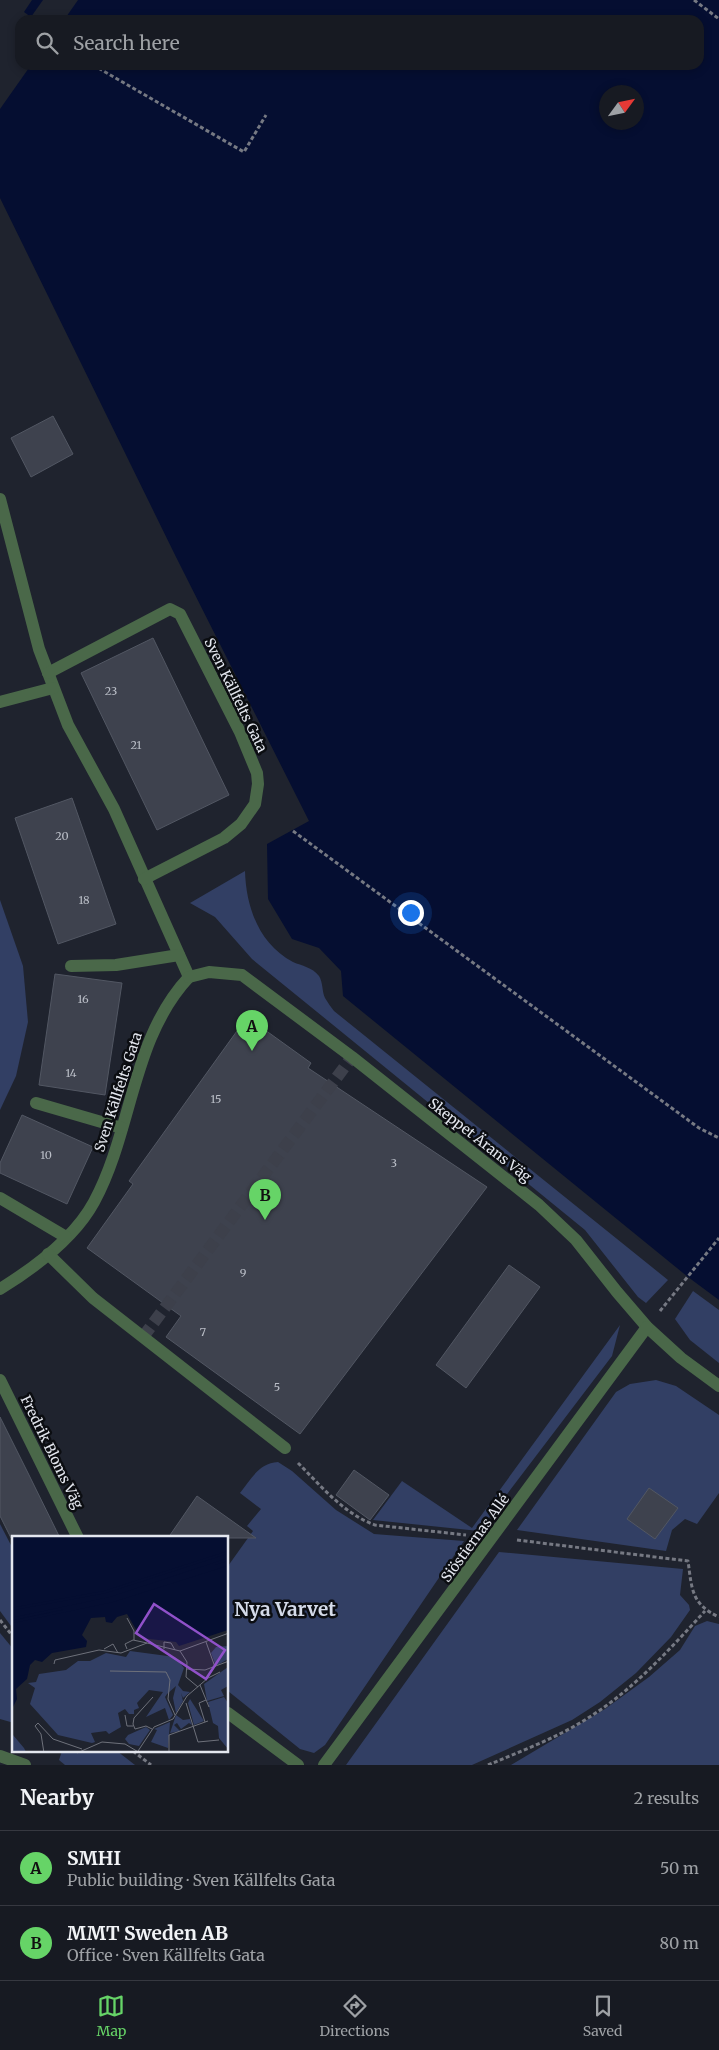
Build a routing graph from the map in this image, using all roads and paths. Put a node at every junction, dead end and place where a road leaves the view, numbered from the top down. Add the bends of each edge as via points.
1 (694, 0) edge
2 (719, 19) edge
3 (102, 70) edge
4 (266, 115) dead end
5 (0, 499) edge
6 (48, 673) junction
7 (53, 688) junction
8 (0, 702) edge
9 (293, 831) dead end
10 (144, 880) junction
11 (179, 954) junction
12 (71, 966) dead end
13 (189, 977) junction
14 (36, 1103) dead end
15 (122, 1128) junction
16 (719, 1138) edge
17 (0, 1198) edge
18 (66, 1237) junction
19 (719, 1238) edge
20 (48, 1254) junction
21 (0, 1290) edge
22 (648, 1327) junction
23 (0, 1380) edge
24 (719, 1386) edge
25 (285, 1448) dead end
26 (77, 1536) edge
27 (705, 1611) dead end
28 (0, 1620) edge
29 (12, 1635) edge
30 (229, 1714) edge
31 (134, 1752) edge
32 (0, 1756) edge
33 (25, 1765) edge
34 (150, 1765) edge
35 (298, 1765) edge
36 (324, 1765) edge
37 (488, 1765) edge

1 - 2 path
3 - 4 path via 244,152
5 - 6 street
6 - 7 street
6 - 10 street, Sven Källfelts Gata via 170,609 180,614 240,732 257,773 255,804 234,832
7 - 8 street
7 - 10 street via 68,725 114,809
9 - 16 path via 691,1122
10 - 11 street
11 - 12 street via 116,965
11 - 13 street
13 - 15 street, Sven Källfelts Gata via 165,1007 144,1051
13 - 22 street, Skeppet Ärans Väg via 209,972 242,975 352,1057 539,1206 576,1240
14 - 15 street
15 - 18 street, Sven Källfelts Gata via 94,1203
17 - 18 street
18 - 20 street, Sven Källfelts Gata
19 - 22 path
20 - 21 street, Sven Källfelts Gata
20 - 25 street via 93,1298
22 - 24 street, Skeppet Ärans Väg via 681,1358
22 - 36 street, Siöstiernas Allé
23 - 26 street, Fredrik Bloms Väg
27 - 37 path via 642,1677 588,1718
28 - 29 path
30 - 35 street
31 - 34 path
32 - 33 street

